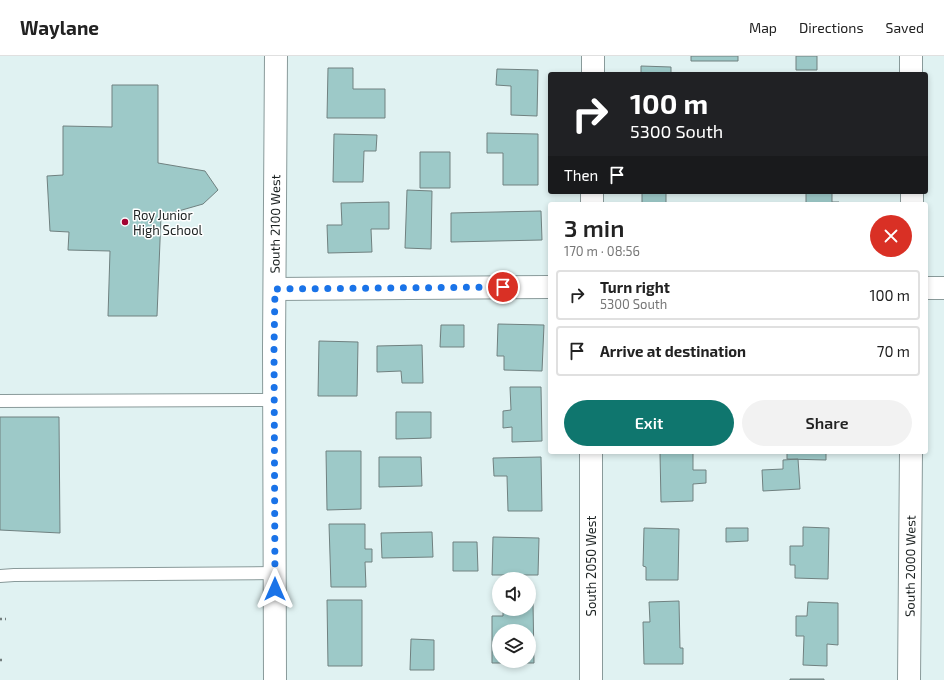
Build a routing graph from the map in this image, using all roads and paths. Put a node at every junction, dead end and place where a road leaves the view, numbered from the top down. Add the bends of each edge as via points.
1 (276, 56) edge
2 (593, 56) edge
3 (911, 56) edge
4 (593, 72) edge
5 (911, 72) edge
6 (548, 287) edge
7 (928, 288) edge
8 (944, 288) edge
9 (275, 289) junction
10 (275, 400) junction
11 (0, 401) edge
12 (591, 454) edge
13 (911, 454) edge
14 (275, 573) junction
15 (0, 576) edge
16 (0, 619) edge
17 (6, 619) dead end
18 (0, 660) edge
19 (5, 660) dead end
20 (275, 680) edge
21 (591, 680) edge
22 (909, 680) edge

1 - 9 street, South 2100 West
2 - 4 street
3 - 5 street
6 - 9 street
7 - 8 street
9 - 10 street, South 2100 West
10 - 11 lane
10 - 14 street, South 2100 West
12 - 21 street, South 2050 West
13 - 22 street, South 2000 West
14 - 15 lane
14 - 20 street, South 2100 West
16 - 17 path
18 - 19 path

